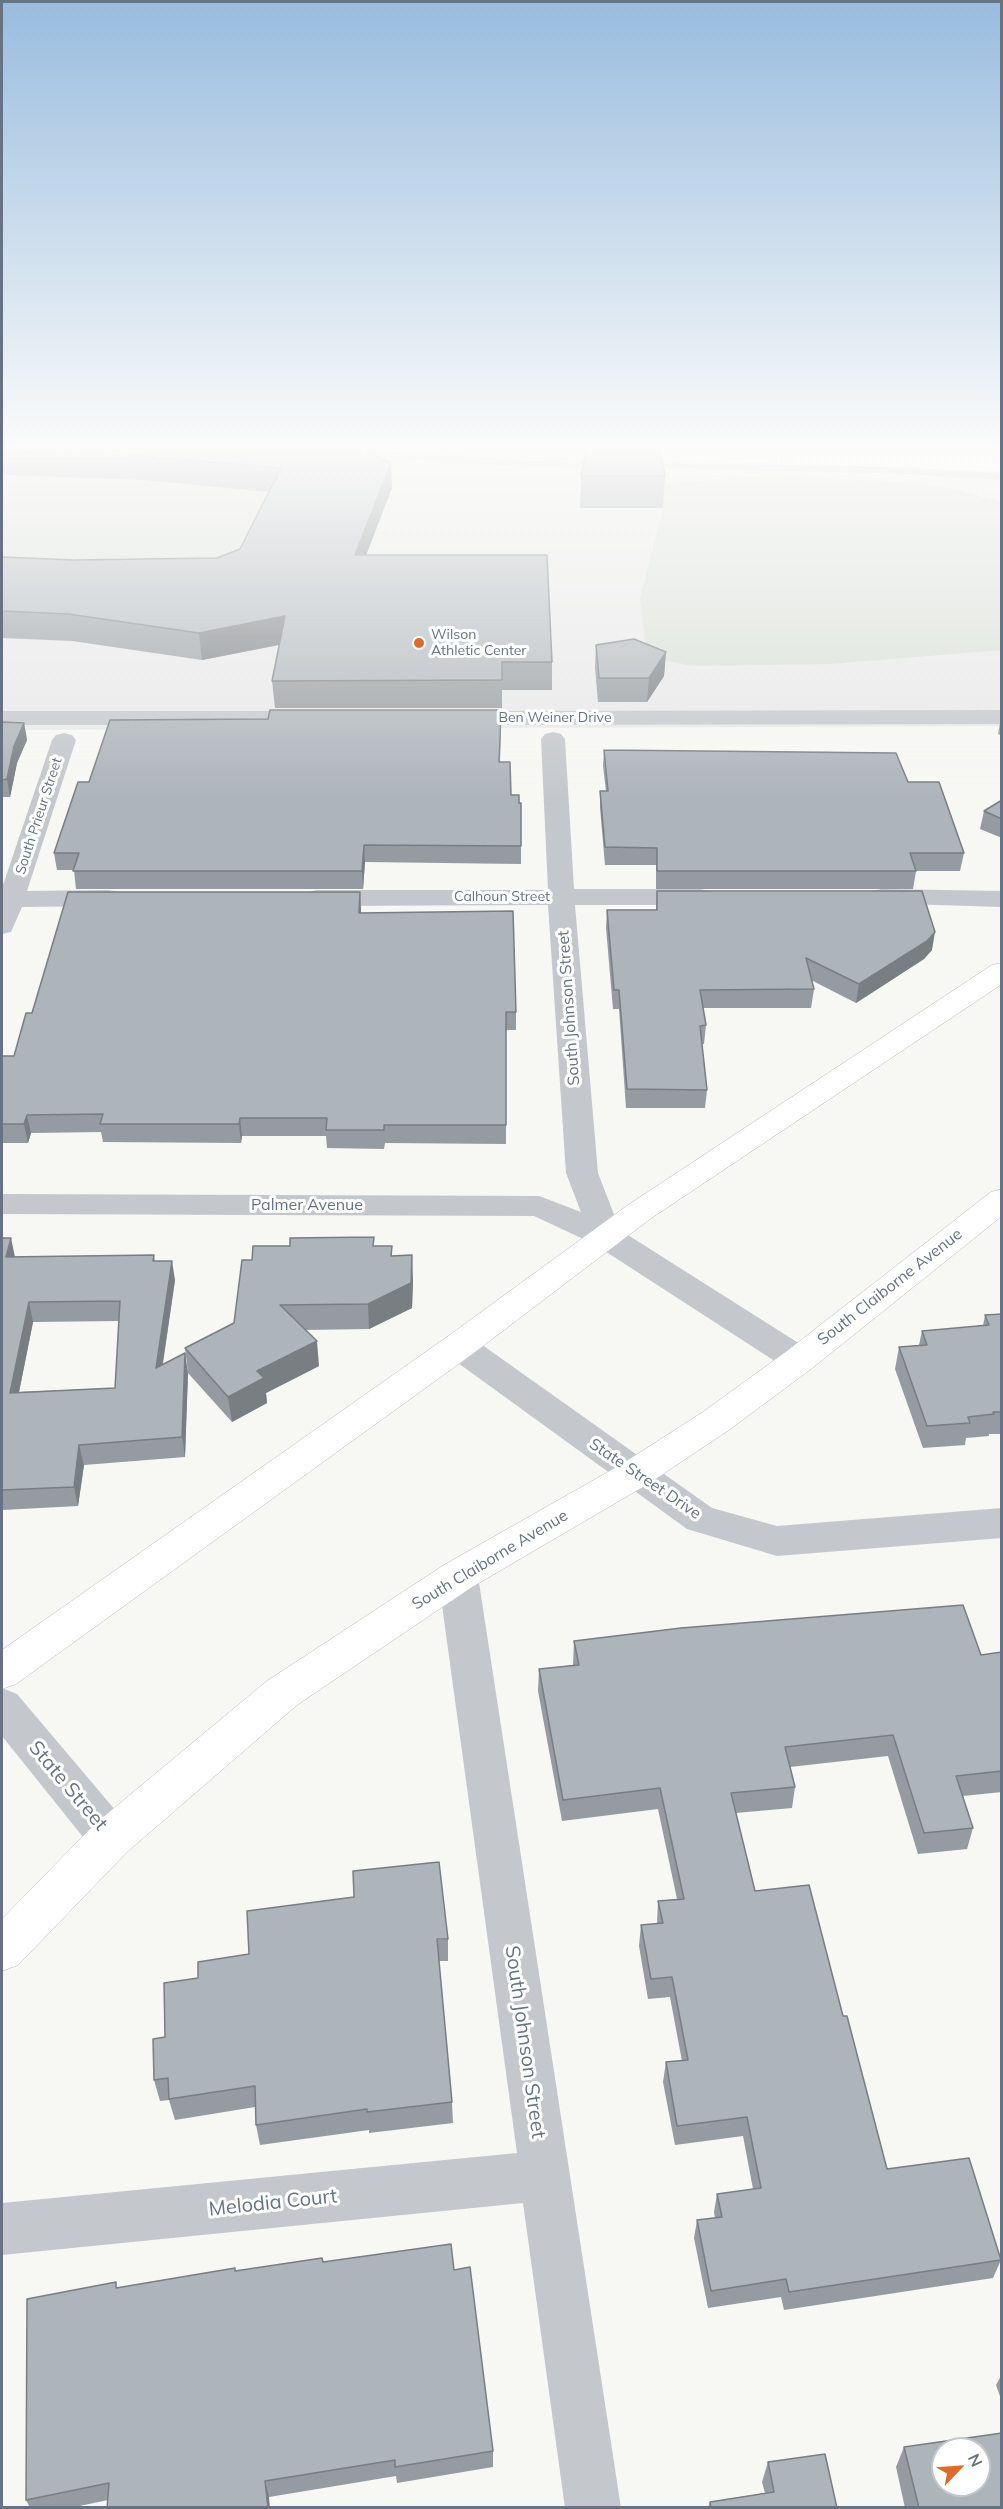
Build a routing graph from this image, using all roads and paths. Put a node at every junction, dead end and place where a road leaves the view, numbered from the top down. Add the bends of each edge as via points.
1 (1002, 717) edge
2 (2, 718) edge
3 (335, 718) edge
4 (430, 718) edge
5 (553, 739) dead end
6 (64, 740) dead end
7 (561, 897) junction
8 (726, 897) edge
9 (855, 897) edge
10 (131, 898) edge
11 (298, 898) edge
12 (7, 899) edge
13 (1002, 899) edge
14 (2, 926) edge
15 (1002, 971) edge
16 (1002, 1199) edge
17 (2, 1204) edge
18 (606, 1236) junction
19 (459, 1346) junction
20 (799, 1360) junction
21 (634, 1474) junction
22 (1002, 1524) edge
23 (458, 1576) junction
24 (2, 1672) edge
25 (2, 1706) edge
26 (111, 1838) junction
27 (2, 1950) edge
28 (544, 2176) junction
29 (2, 2229) edge
30 (593, 2508) edge

1 - 4 street, Ben Weiner Drive
2 - 3 street
5 - 7 street, South Johnson Street
6 - 12 street, South Prieur Street
7 - 8 street, Calhoun Street
7 - 11 street, Calhoun Street
7 - 18 street, South Johnson Street via 582,1173
9 - 13 street
10 - 12 street
12 - 14 street, South Prieur Street
15 - 18 main road
16 - 20 main road, South Claiborne Avenue
17 - 18 street, Palmer Avenue via 539,1206
18 - 19 main road
18 - 20 street, Palmer Avenue
19 - 21 street, State Street Drive
19 - 24 main road
20 - 21 main road, South Claiborne Avenue via 716,1421
21 - 22 street, State Street Drive via 700,1519 777,1541
21 - 23 main road, South Claiborne Avenue
23 - 26 main road, South Claiborne Avenue via 282,1693
23 - 28 street, South Johnson Street
25 - 26 street, State Street
26 - 27 main road, South Claiborne Avenue
28 - 29 street, Melodia Court
28 - 30 street, South Johnson Street

